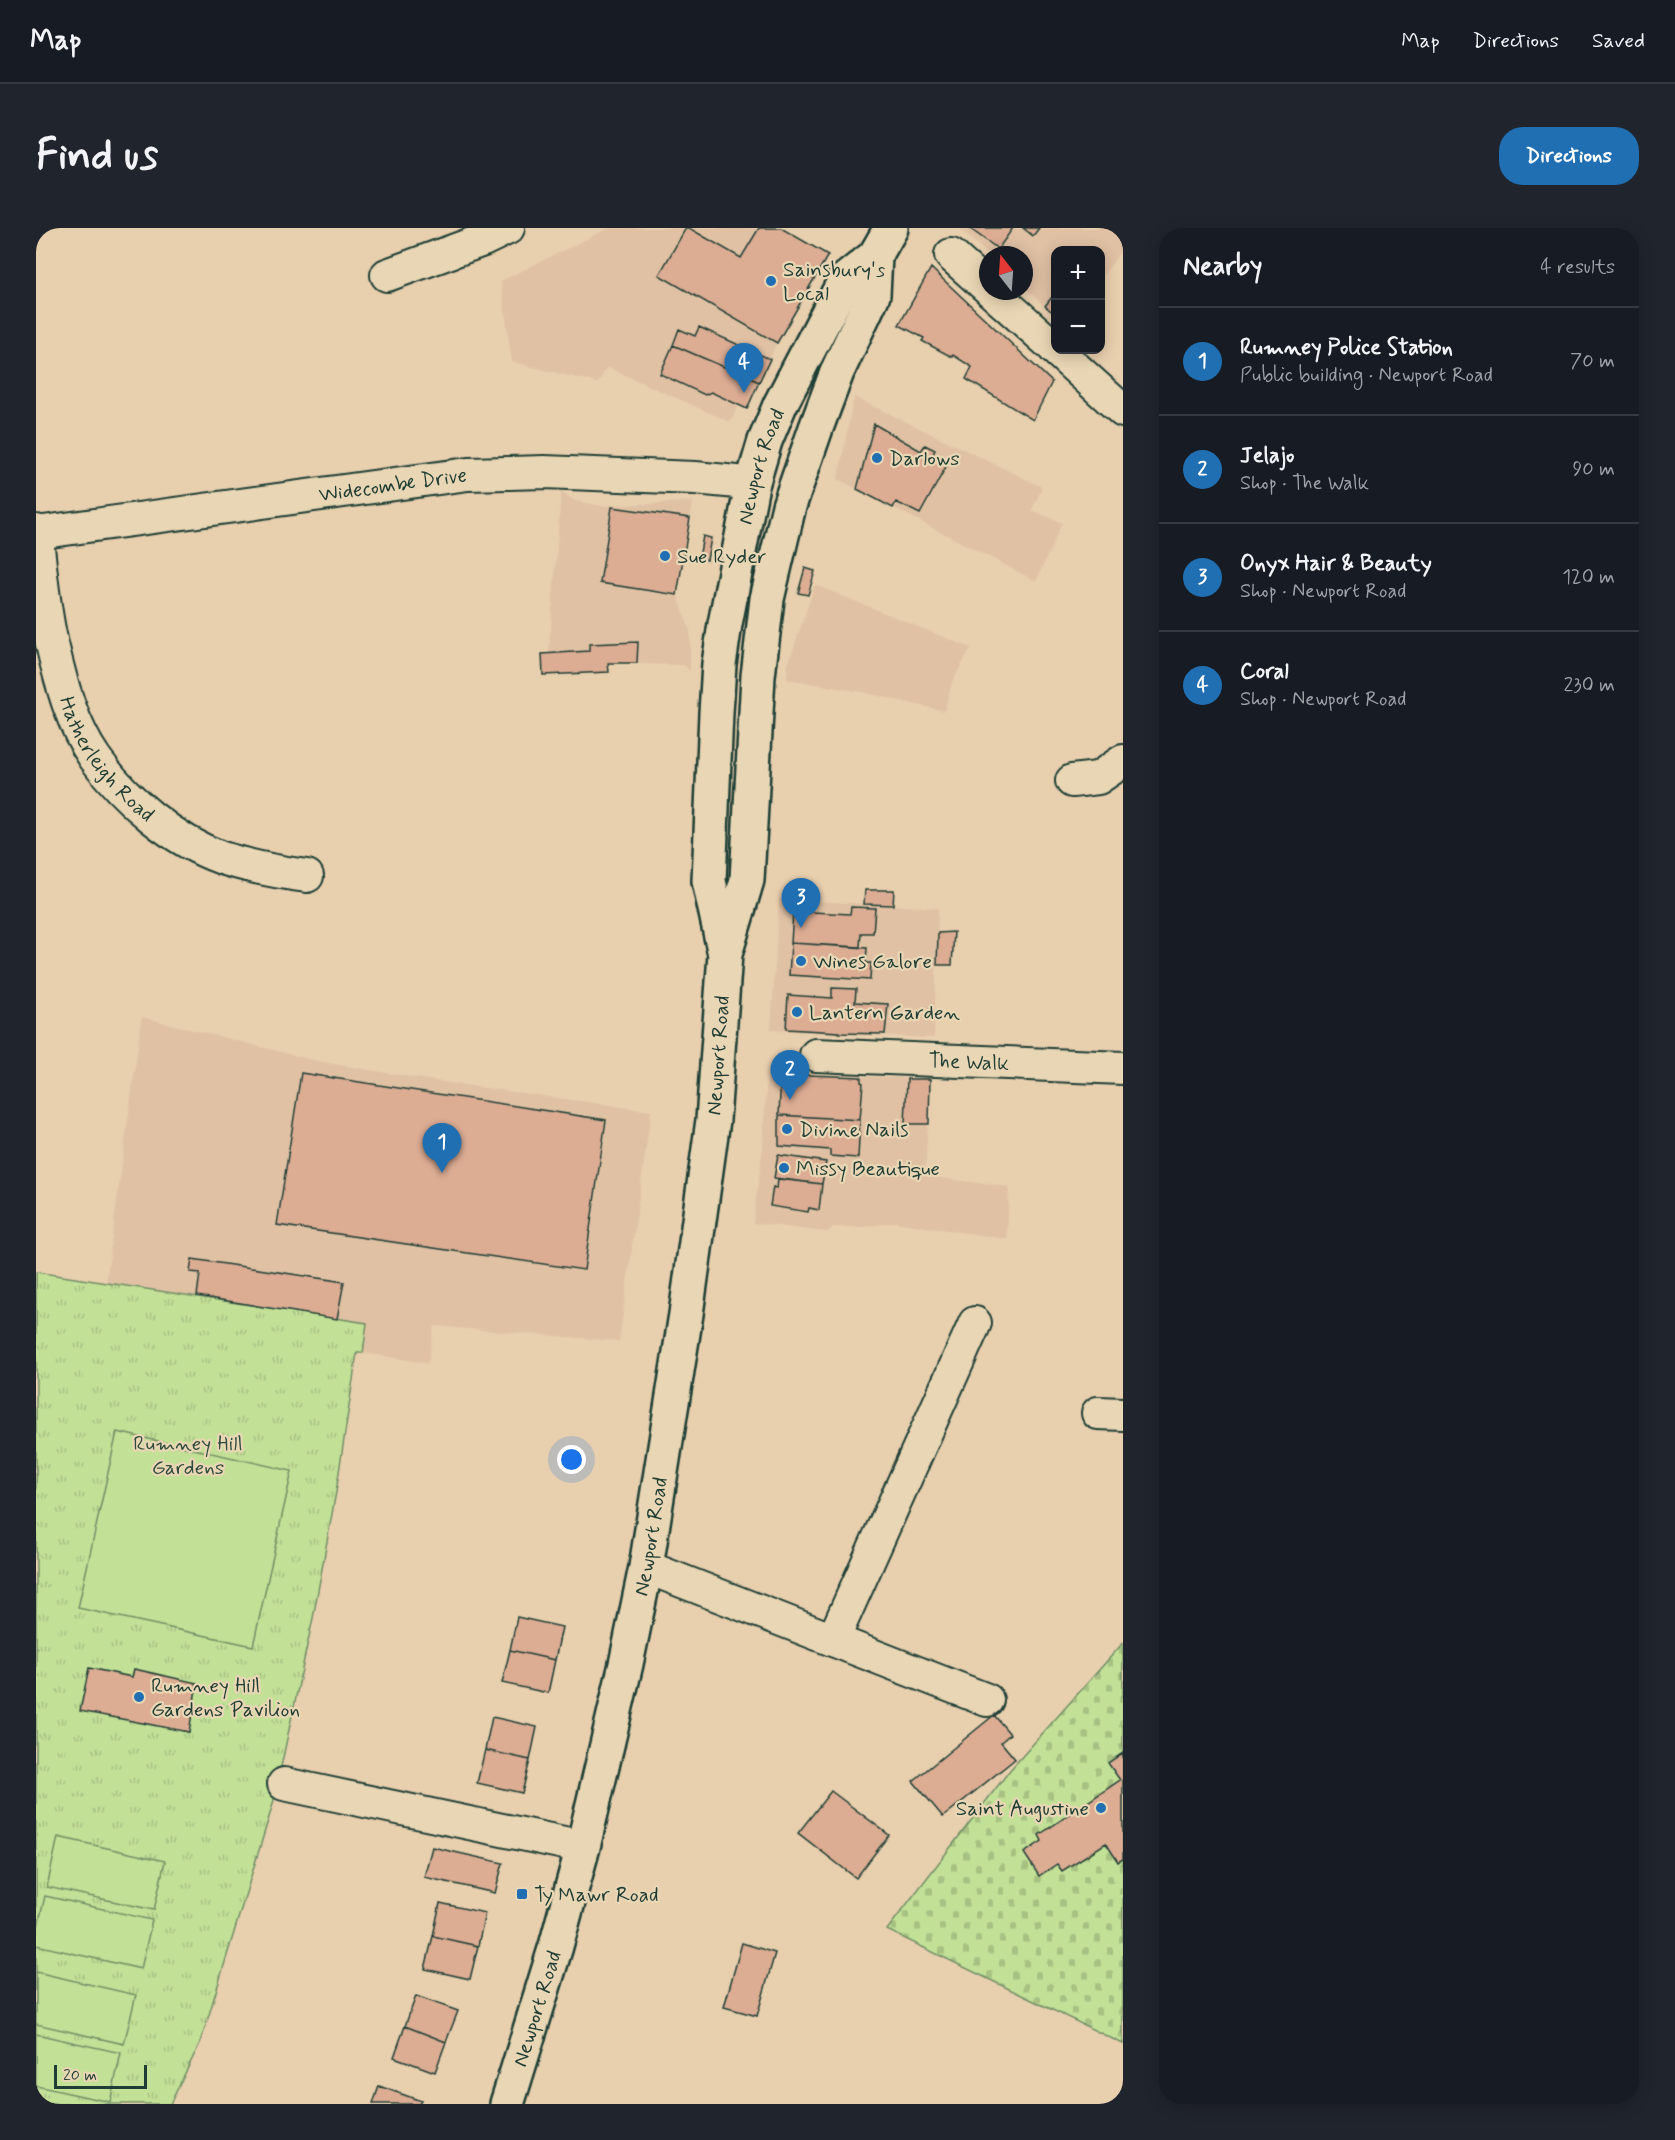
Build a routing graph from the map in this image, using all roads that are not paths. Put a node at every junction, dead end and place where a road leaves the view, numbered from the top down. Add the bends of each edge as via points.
1 (891, 228) edge
2 (488, 232) edge
3 (951, 255) dead end
4 (875, 256) junction
5 (387, 275) dead end
6 (979, 280) edge
7 (1001, 300) edge
8 (1051, 345) edge
9 (1061, 354) edge
10 (1123, 411) edge
11 (752, 485) junction
12 (36, 532) edge
13 (1123, 761) edge
14 (1072, 781) dead end
15 (307, 876) dead end
16 (725, 954) junction
17 (816, 1055) dead end
18 (1123, 1068) edge
19 (975, 1323) dead end
20 (646, 1567) junction
21 (833, 1640) junction
22 (987, 1700) dead end
23 (284, 1784) dead end
24 (583, 1847) junction
25 (507, 2104) edge

1 - 4 main road, Newport Road
2 - 5 street
3 - 6 street
4 - 11 main road, Newport Road via 845,280 780,405
4 - 16 main road, Newport Road via 873,295 816,428 789,506 767,599 759,666 747,880
7 - 8 street
9 - 10 street
11 - 12 street, Widecombe Drive via 695,478 544,472 468,474
11 - 16 main road, Newport Road via 725,624 716,713 709,881
12 - 15 street, Hatherleigh Road via 53,651 63,689 95,758 136,804 190,844 260,869
13 - 14 street via 1098,778
16 - 20 main road, Newport Road via 713,1120
17 - 18 street, The Walk
19 - 21 street
20 - 21 street
20 - 24 main road, Newport Road
21 - 22 street
23 - 24 street
24 - 25 main road, Newport Road

